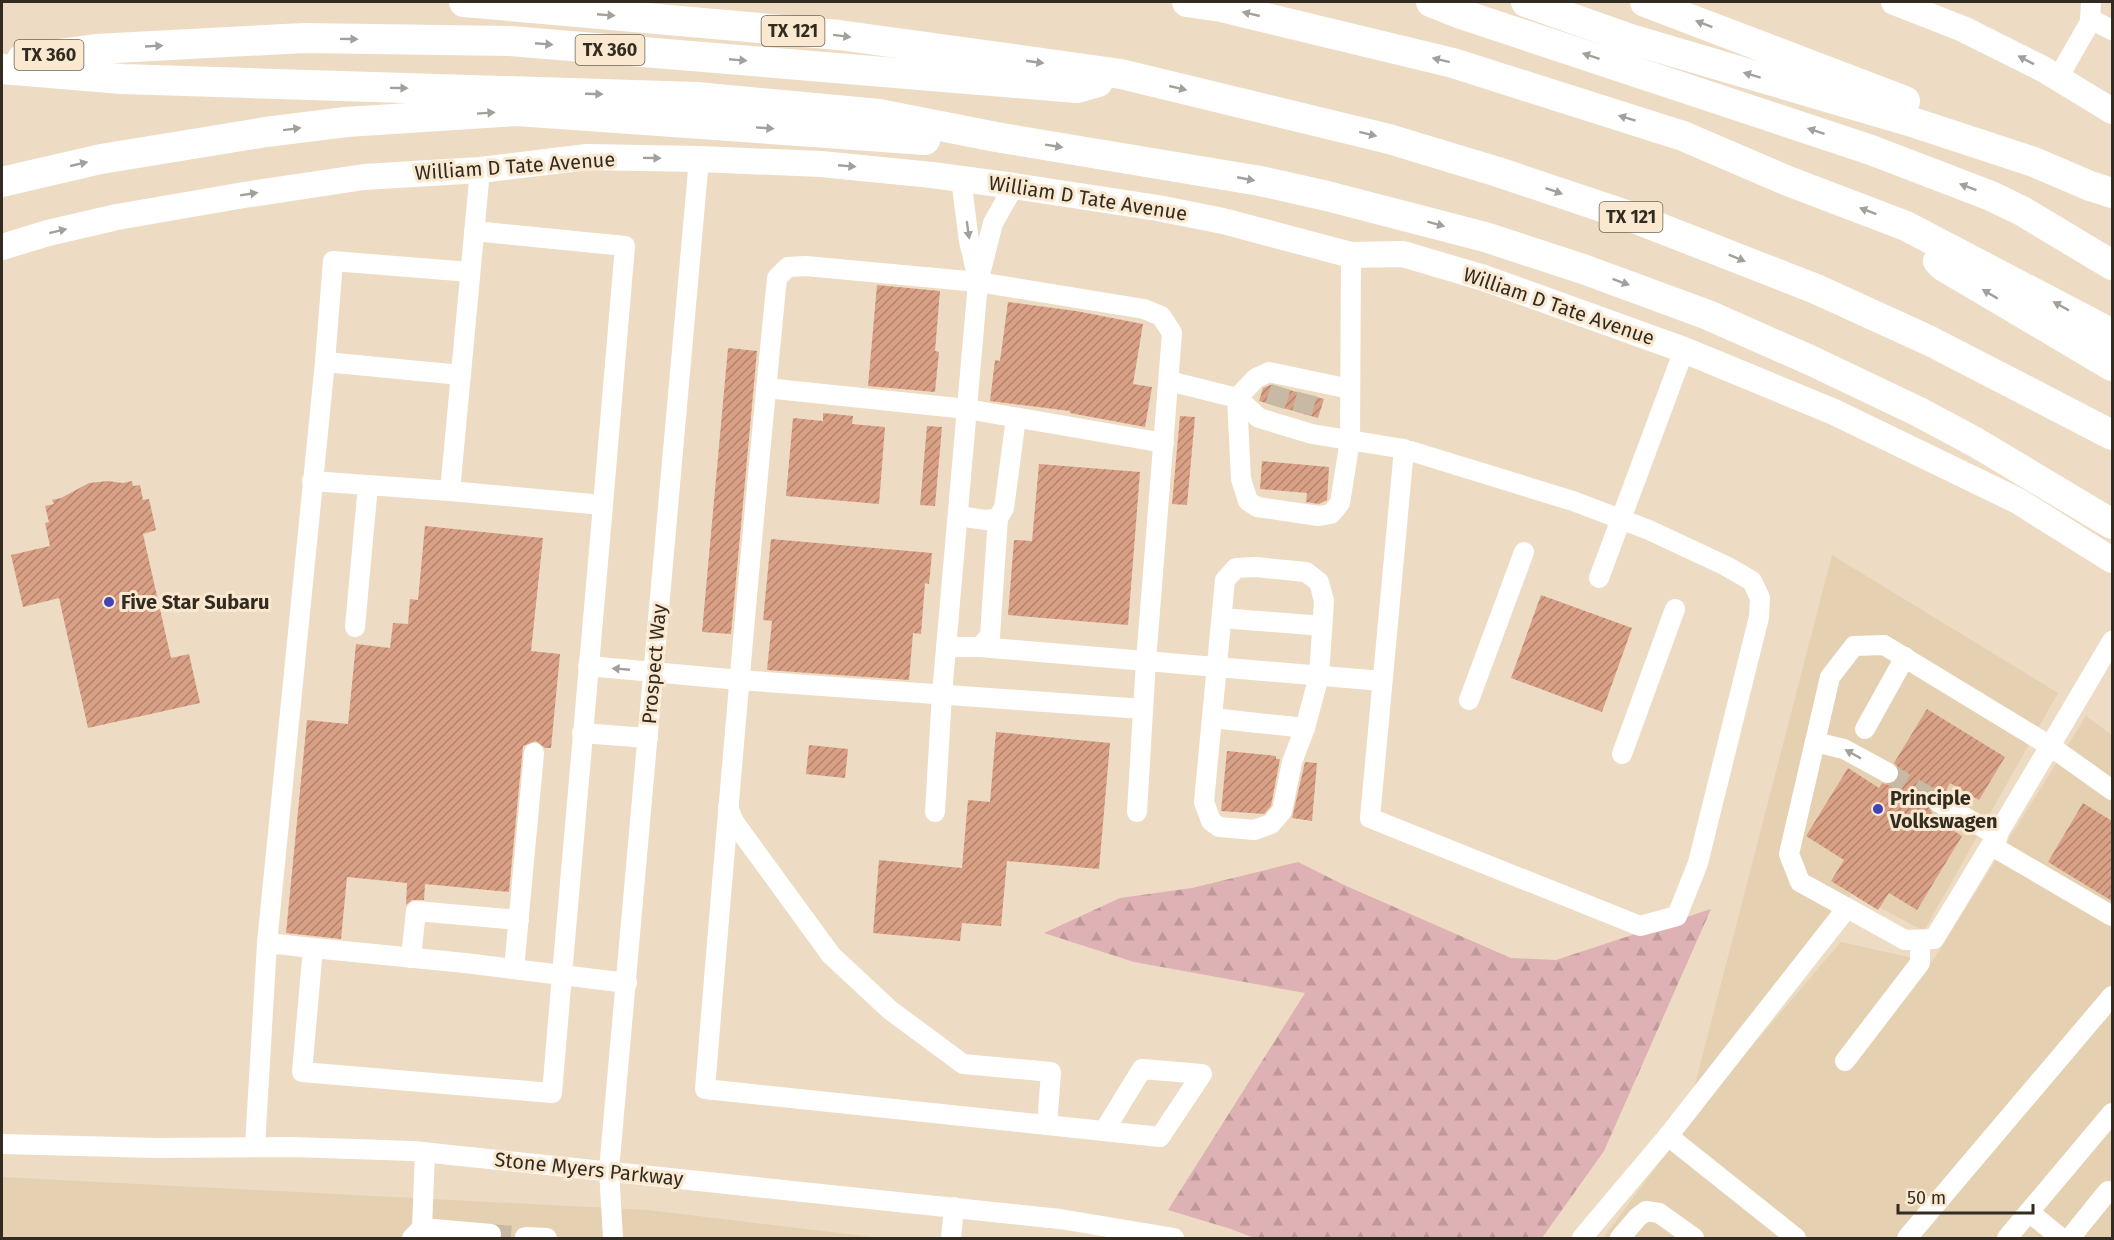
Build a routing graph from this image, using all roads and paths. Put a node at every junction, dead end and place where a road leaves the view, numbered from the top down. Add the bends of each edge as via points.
1 (464, 2) edge
2 (1186, 2) edge
3 (1431, 2) edge
4 (1526, 2) edge
5 (1644, 2) edge
6 (1894, 2) edge
7 (2091, 10) edge
8 (2112, 30) edge
9 (2, 62) edge
10 (2, 69) edge
11 (1121, 74) junction
12 (2058, 78) junction
13 (2112, 111) edge
14 (996, 136) junction
15 (699, 159) junction
16 (480, 170) junction
17 (961, 179) junction
18 (2, 182) edge
19 (1014, 186) junction
20 (2112, 187) edge
21 (2112, 193) edge
22 (2022, 211) junction
23 (1906, 226) junction
24 (474, 231) junction
25 (2112, 246) edge
26 (2, 247) edge
27 (1351, 255) junction
28 (2112, 265) edge
29 (471, 273) junction
30 (978, 282) junction
31 (2112, 334) edge
32 (1684, 350) junction
33 (325, 362) junction
34 (2112, 366) edge
35 (461, 375) junction
36 (1168, 381) junction
37 (766, 388) junction
38 (1350, 389) junction
39 (1237, 398) junction
40 (1304, 405) junction
41 (967, 409) junction
42 (1016, 418) junction
43 (2112, 435) edge
44 (1350, 440) junction
45 (1164, 443) junction
46 (1404, 449) junction
47 (312, 481) junction
48 (368, 484) junction
49 (450, 491) junction
50 (603, 505) junction
51 (958, 516) junction
52 (998, 518) junction
53 (1621, 520) junction
54 (2112, 524) edge
55 (1524, 552) dead end
56 (2112, 561) edge
57 (1599, 578) dead end
58 (1675, 609) dead end
59 (1222, 618) junction
60 (1323, 626) junction
61 (355, 627) dead end
62 (2112, 641) edge
63 (946, 647) junction
64 (980, 647) junction
65 (1905, 657) junction
66 (1146, 661) junction
67 (588, 666) junction
68 (1216, 667) junction
69 (654, 671) junction
70 (1319, 676) junction
71 (739, 680) junction
72 (1382, 681) junction
73 (942, 694) junction
74 (1469, 700) dead end
75 (1143, 709) junction
76 (1212, 718) junction
77 (1305, 728) junction
78 (1865, 729) dead end
79 (582, 733) junction
80 (648, 738) junction
81 (1815, 742) junction
82 (2050, 746) junction
83 (534, 753) dead end
84 (1622, 754) dead end
85 (1888, 773) tunnel mouth
86 (2112, 790) edge
87 (1938, 802) tunnel mouth
88 (728, 807) junction
89 (935, 812) dead end
90 (1137, 812) dead end
91 (1995, 841) junction
92 (1847, 908) junction
93 (2112, 916) edge
94 (519, 920) junction
95 (1920, 940) junction
96 (267, 943) junction
97 (313, 948) junction
98 (411, 958) junction
99 (514, 969) junction
100 (562, 975) junction
101 (627, 983) junction
102 (2112, 996) edge
103 (1845, 1061) dead end
104 (2112, 1113) edge
105 (1047, 1125) junction
106 (1104, 1131) junction
107 (1668, 1136) junction
108 (2, 1144) edge
109 (255, 1146) junction
110 (425, 1152) junction
111 (609, 1170) junction
112 (2108, 1191) dead end
113 (954, 1208) junction
114 (2029, 1212) junction
115 (417, 1233) edge
116 (491, 1234) dead end
117 (525, 1237) dead end
118 (547, 1239) edge
119 (613, 1239) edge
120 (951, 1239) edge
121 (1174, 1239) edge
122 (1582, 1239) edge
123 (1620, 1239) edge
124 (1694, 1239) edge
125 (1797, 1239) edge
126 (1906, 1239) edge
127 (2007, 1239) edge
128 (2061, 1239) edge
129 (2070, 1239) edge

1 -> 11 highway, TX 121 via 839,35
23 -> 2 highway via 1683,136 1453,63
22 -> 3 highway via 1871,150
21 -> 4 highway via 2034,162 1909,121 1630,39
20 -> 5 highway via 2043,153
12 -> 6 main road via 1964,29
7 - 8 street
7 - 12 street via 2090,22
9 -> 11 highway, TX 360 via 96,49 304,38 510,41 1077,88
10 -> 14 highway via 122,79 696,97 879,114
11 -> 43 highway, TX 121 via 1389,139 1629,216 1816,289 1930,341
12 - 13 main road
18 -> 14 highway via 101,159 266,132 517,111 977,143
14 -> 54 highway via 1327,196 1485,237 1593,272 1708,315 1862,383 1975,442
16 -> 15 main road, William D Tate Avenue via 587,157
15 -> 17 main road, William D Tate Avenue via 821,164
15 - 69 street, Prospect Way
16 - 24 street
26 -> 16 main road, William D Tate Avenue via 117,217 219,198 364,177
17 - 19 main road, William D Tate Avenue
17 -> 30 street
19 - 27 main road, William D Tate Avenue via 1223,220
19 - 30 street via 993,223
22 - 25 highway via 2058,216
22 - 28 highway
31 -> 23 highway
34 -> 23 highway via 1943,266
24 - 29 street
24 - 50 street via 625,246
27 - 32 main road, William D Tate Avenue via 1403,254 1484,278
27 - 38 street
29 - 33 street via 333,261
29 - 35 street
30 - 36 street via 1144,309 1161,316 1172,333
30 - 37 street via 788,267 777,278
30 - 41 street
32 - 53 street
32 - 56 main road, William D Tate Avenue via 1834,412 2008,496
33 - 35 street
33 - 47 street
35 - 49 street
36 - 39 street
36 - 45 street
37 - 41 street
37 - 71 street
38 - 40 street
38 - 44 street
39 - 40 street via 1258,418
39 - 40 street via 1256,378 1269,372 1283,381
39 - 44 street via 1241,479 1248,501 1257,507 1319,516 1331,514 1340,503
40 - 44 street
41 - 42 street
41 - 51 street
42 - 45 street
42 - 52 street via 1004,508
44 - 46 street
45 - 66 street
46 - 53 street via 1573,501
46 - 72 street
47 - 48 street
47 - 96 street
48 - 49 street
48 - 61 street
49 - 50 street
50 - 67 street
51 - 52 street
51 - 63 street
52 - 64 street via 990,636
53 - 57 street
53 - 72 street via 1735,571 1752,581 1760,598 1759,617 1698,863 1677,916 1640,926 1370,818
55 - 74 street
58 - 84 street
59 - 60 street
59 - 60 street via 1225,580 1236,568 1255,567 1306,572 1319,582 1324,602
59 - 68 street
60 - 70 street
62 - 82 street
63 - 64 street
63 - 73 street
64 - 66 street
65 - 78 street
65 - 81 street via 1884,645 1854,646 1830,677
65 - 82 street
66 - 68 street
66 - 75 street
69 -> 67 street
67 - 79 street
68 - 70 street
68 - 76 street
69 - 71 street
69 - 80 street, Prospect Way
70 - 72 street
70 - 77 street
71 - 73 street
71 - 88 street
73 - 75 street
73 - 89 street
75 - 90 street
76 - 77 street
76 - 77 street via 1204,802 1211,821 1219,827 1254,831 1271,824 1282,811 1292,762
79 - 80 street
79 - 100 street
80 - 101 street, Prospect Way
85 -> 81 street via 1845,749
81 - 92 street via 1789,854 1800,882
82 - 86 street
82 - 91 street
83 - 94 street
87 - 91 street
88 - 105 street via 734,822 831,955 890,1010 963,1064 1052,1072
88 - 105 street via 705,1089
91 - 93 street
91 - 95 street via 1934,939
92 - 95 street via 1905,940
92 - 107 street
94 - 98 street via 416,911
94 - 99 street
95 - 103 street via 1920,963
96 - 97 street
96 - 109 street
97 - 98 street
97 - 100 street via 302,1072 552,1093
98 - 99 street
99 - 100 street
100 - 101 street
101 - 111 street, Prospect Way
102 - 126 street
104 - 114 street
105 - 106 street
106 - 106 street via 1161,1137 1202,1074 1142,1069
107 - 122 street
107 - 125 street
108 - 109 street, Stone Myers Parkway
109 - 110 street, Stone Myers Parkway
110 - 111 street, Stone Myers Parkway
110 - 115 street
111 - 113 street, Stone Myers Parkway
111 - 119 street, Prospect Way
112 - 129 street
113 - 120 street
113 - 121 street, Stone Myers Parkway via 1060,1219
114 - 127 street
114 - 128 street
115 - 116 street
117 - 118 street
123 - 124 street via 1646,1211 1659,1213

